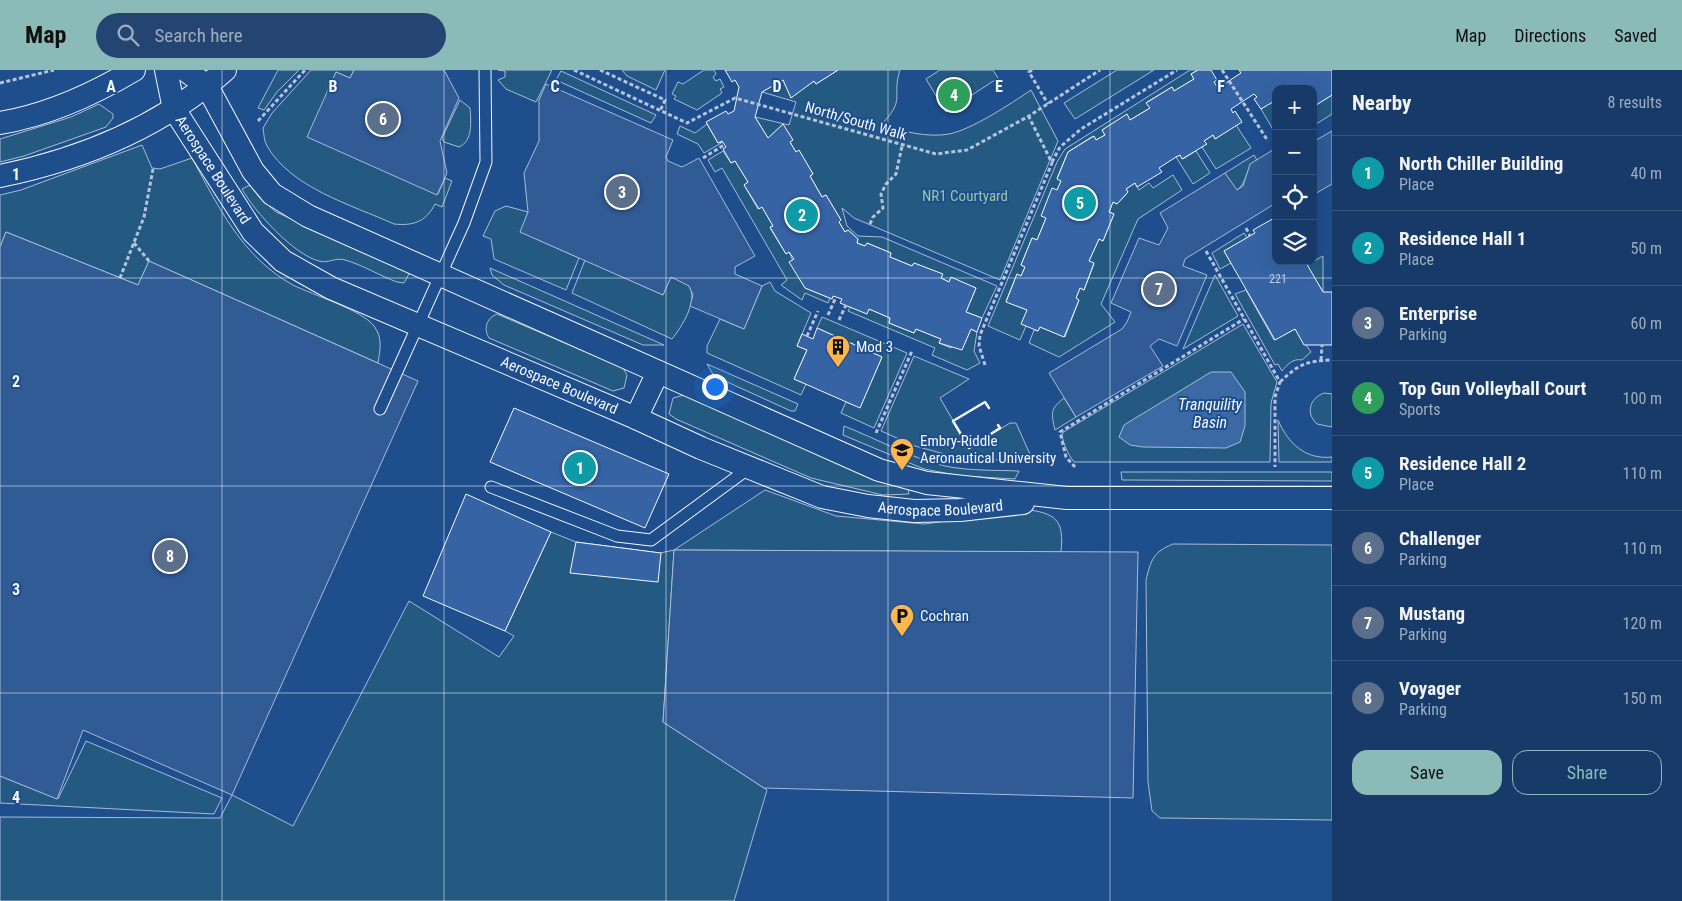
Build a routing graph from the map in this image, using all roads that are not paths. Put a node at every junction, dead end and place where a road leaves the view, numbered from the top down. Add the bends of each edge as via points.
1 (134, 70) edge
2 (166, 70) edge
3 (185, 70) edge
4 (225, 70) edge
5 (485, 70) edge
6 (207, 86) junction
7 (174, 108) junction
8 (0, 123) edge
9 (0, 176) edge
10 (441, 275) junction
11 (418, 326) junction
12 (658, 372) junction
13 (380, 409) dead end
14 (636, 418) junction
15 (750, 468) junction
16 (491, 487) dead end
17 (1067, 498) junction
18 (1332, 498) edge

1 - 8 street via 74,101 26,119
2 - 7 street, Aerospace Boulevard
3 - 6 street, Aerospace Boulevard
4 - 6 street
5 - 10 lane via 486,162
6 - 7 street
6 - 10 street, Aerospace Boulevard via 253,171 272,194 308,216
7 - 9 street via 117,141 43,167
7 - 11 street, Aerospace Boulevard via 253,232 283,261 331,288
10 - 11 lane
10 - 12 street, Aerospace Boulevard
11 - 13 lane
11 - 14 street, Aerospace Boulevard
12 - 14 street
12 - 17 street, Aerospace Boulevard via 879,470 927,483
14 - 15 street, Aerospace Boulevard
15 - 16 lane via 651,540 617,536
15 - 17 street, Aerospace Boulevard via 822,497 914,511 960,510
17 - 18 street, Aerospace Boulevard

